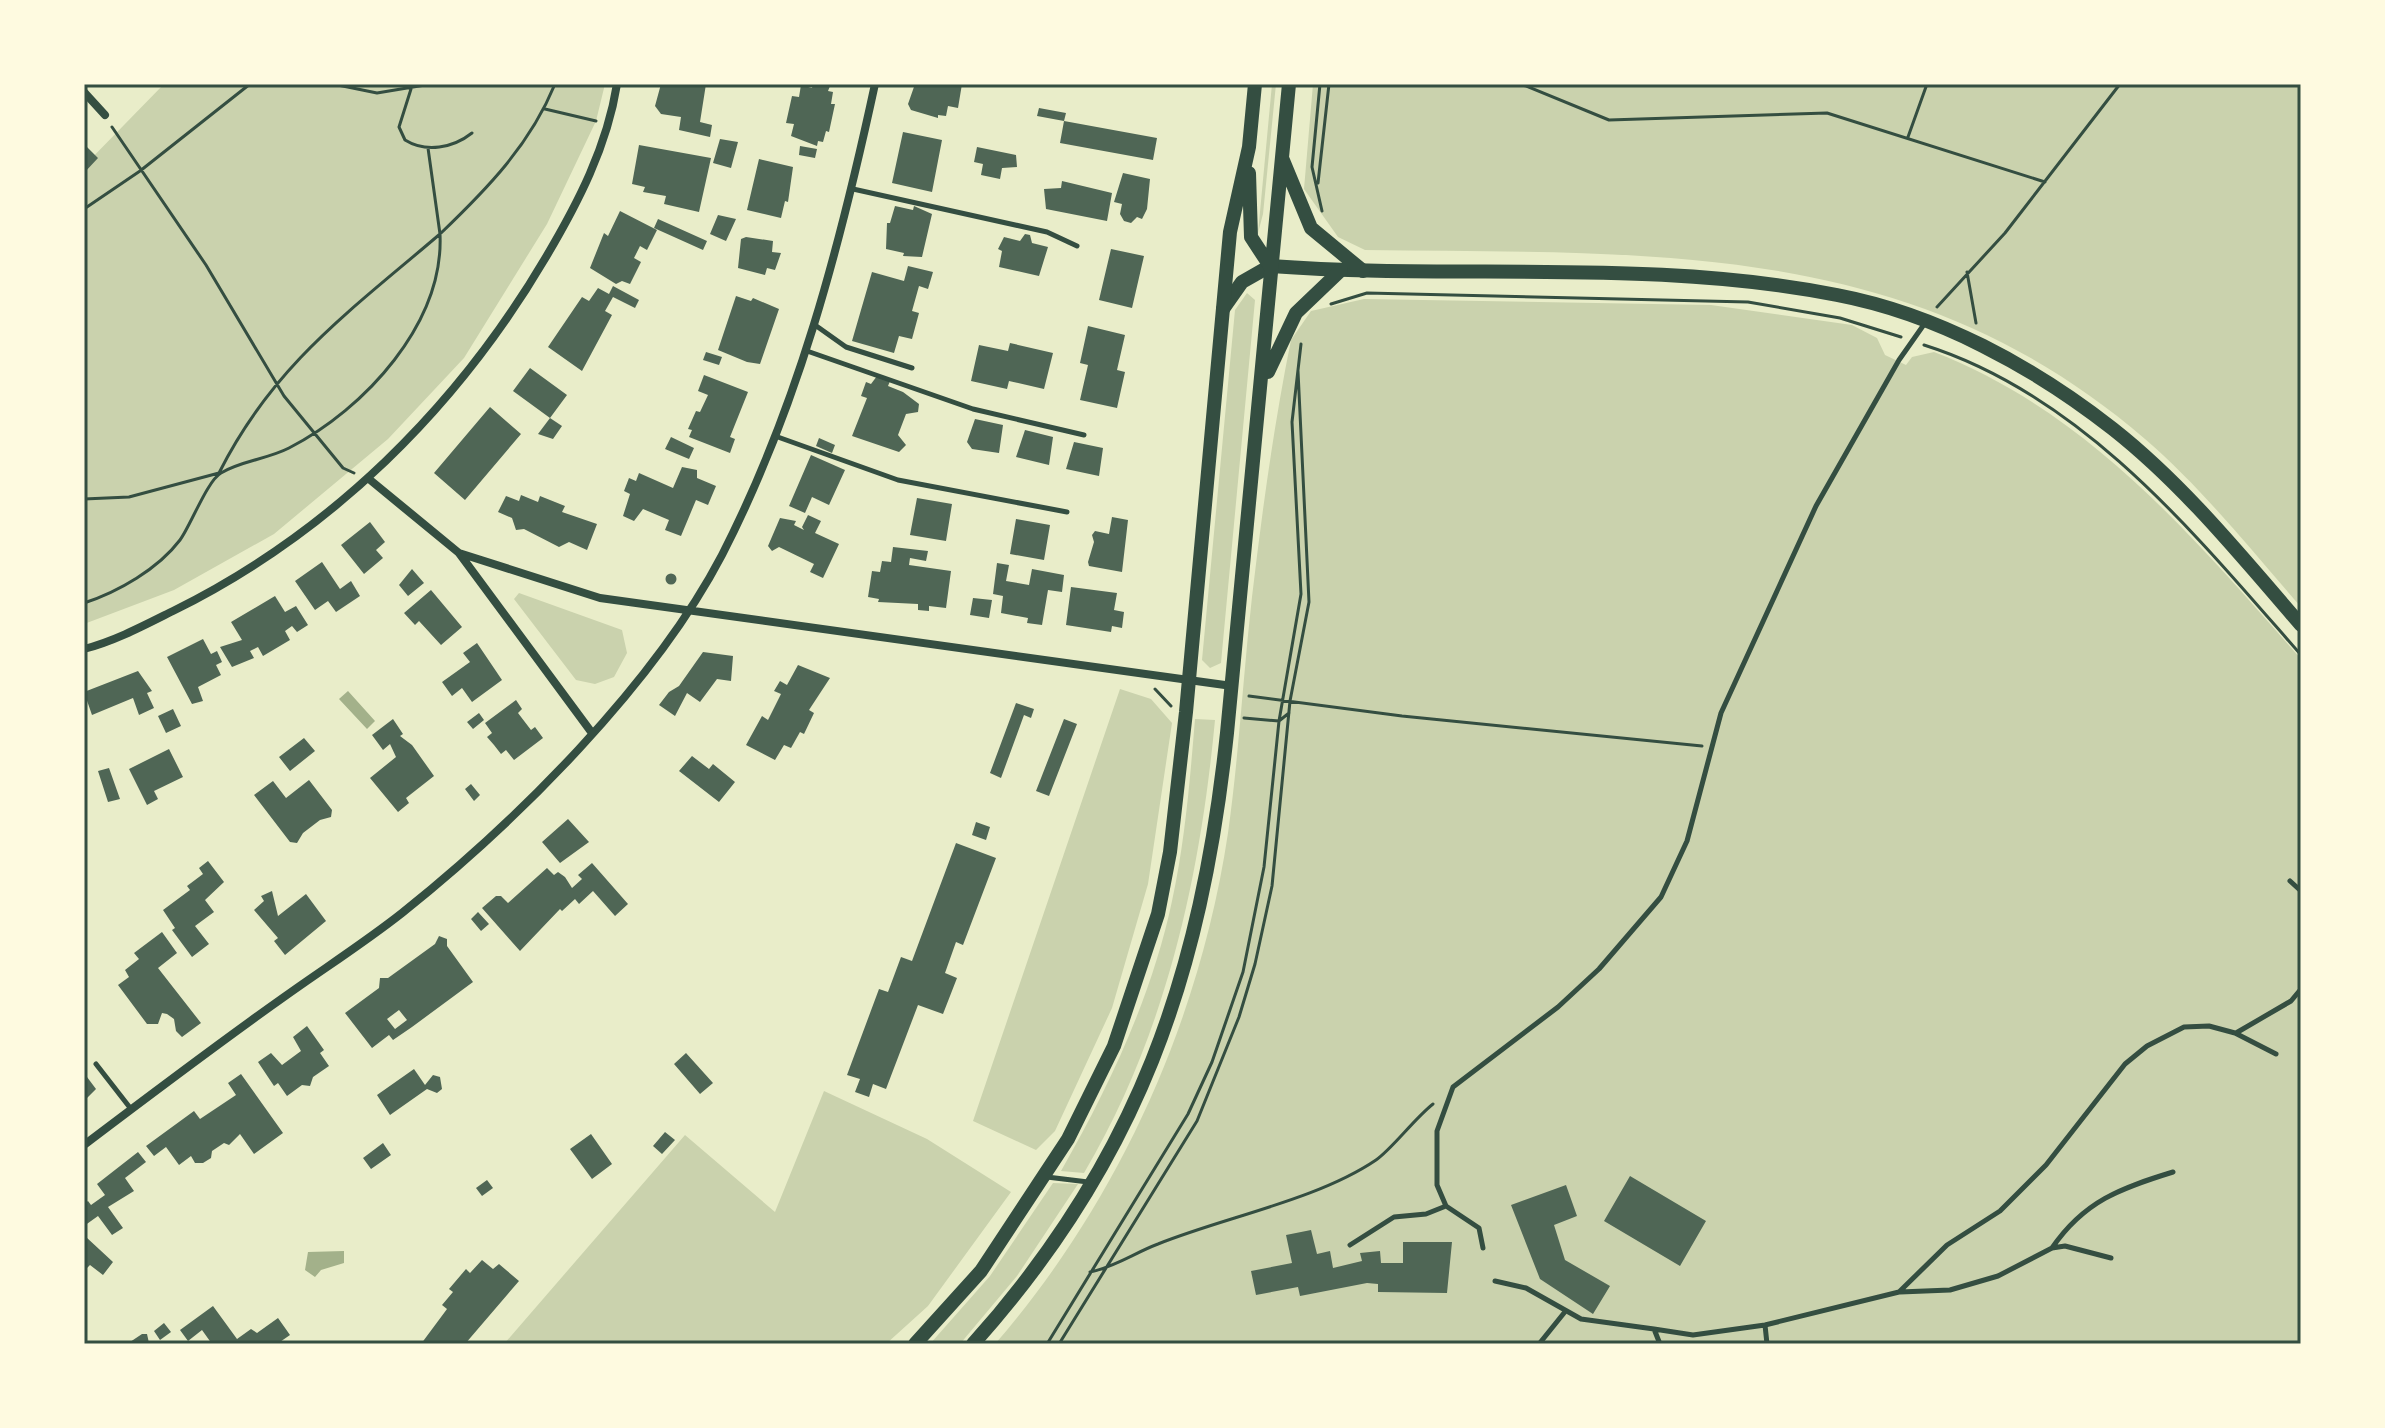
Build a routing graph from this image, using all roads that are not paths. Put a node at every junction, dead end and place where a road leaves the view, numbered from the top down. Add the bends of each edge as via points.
1 (617, 84) edge
2 (875, 84) edge
3 (1255, 84) edge
4 (1289, 84) edge
5 (84, 92) edge
6 (105, 115) road end
7 (1249, 147) junction
8 (1280, 154) junction
9 (853, 189) junction
10 (1077, 246) dead end
11 (1270, 266) junction
12 (1341, 270) junction
13 (1363, 271) junction
14 (1223, 309) junction
15 (1925, 323) junction
16 (815, 325) junction
17 (807, 351) junction
18 (912, 368) dead end
19 (1262, 387) junction
20 (774, 435) junction
21 (1084, 435) dead end
22 (369, 479) junction
23 (1067, 512) dead end
24 (459, 553) junction
25 (689, 610) junction
26 (2301, 625) edge
27 (84, 649) edge
28 (1189, 681) junction
29 (1232, 686) junction
30 (592, 733) junction
31 (2290, 881) dead end
32 (2301, 891) edge
33 (2301, 989) edge
34 (2235, 1033) junction
35 (2276, 1054) dead end
36 (96, 1064) dead end
37 (131, 1109) junction
38 (84, 1145) edge
39 (2173, 1172) dead end
40 (1046, 1177) junction
41 (1094, 1182) junction
42 (1446, 1206) junction
43 (1350, 1245) dead end
44 (1483, 1248) dead end
45 (2052, 1248) junction
46 (2111, 1258) dead end
47 (1495, 1281) dead end
48 (1899, 1292) junction
49 (1564, 1313) junction
50 (1765, 1325) junction
51 (1654, 1329) junction
52 (915, 1344) edge
53 (973, 1344) edge
54 (1539, 1344) edge
55 (1660, 1344) edge
56 (1767, 1344) edge

1 - 22 street via 608,124 572,212 522,297 480,359
2 - 9 street
3 - 7 main road
4 - 8 main road
5 - 6 street
7 - 11 main road via 1251,237
7 - 14 main road via 1230,232
8 - 11 main road
8 - 13 main road via 1311,228
9 - 10 lane via 1047,232
9 - 16 street
11 - 12 main road
11 - 14 main road via 1242,282
11 - 19 main road
12 - 13 main road
12 - 19 main road via 1296,313
13 - 15 main road via 1704,279 1838,295
14 - 28 main road
15 - 26 main road via 1979,345 2056,388 2134,447 2208,519
15 - 42 lane via 1816,506 1726,702 1687,841 1661,897 1558,1007 1453,1087 1437,1131 1435,1176
16 - 17 street
16 - 18 lane via 846,347
17 - 20 street
17 - 21 lane via 973,409
19 - 29 main road
20 - 23 lane via 898,480
20 - 25 street via 721,555
22 - 24 street
22 - 27 street via 283,548 202,597
24 - 25 street via 600,598
24 - 30 street
25 - 28 street
25 - 30 street
28 - 29 street
28 - 40 main road via 1158,914 1090,1099
29 - 41 main road via 1210,870 1186,968 1142,1087
30 - 37 street via 506,822 398,916
31 - 32 lane
33 - 34 lane via 2291,1001
34 - 35 lane
34 - 48 lane via 2184,1027 2147,1046 2125,1064 2046,1165 2000,1211 1947,1245
36 - 37 lane
37 - 38 street
39 - 45 lane via 2119,1188 2066,1228
40 - 41 lane
40 - 52 main road via 981,1271
41 - 53 main road via 1023,1289
42 - 43 lane via 1394,1217
42 - 44 lane via 1474,1223
45 - 46 lane via 2065,1246
45 - 48 lane via 1998,1276 1950,1290
47 - 49 lane via 1526,1288
48 - 50 lane
49 - 51 lane
49 - 54 lane
50 - 51 lane via 1693,1335
50 - 56 lane
51 - 55 lane

